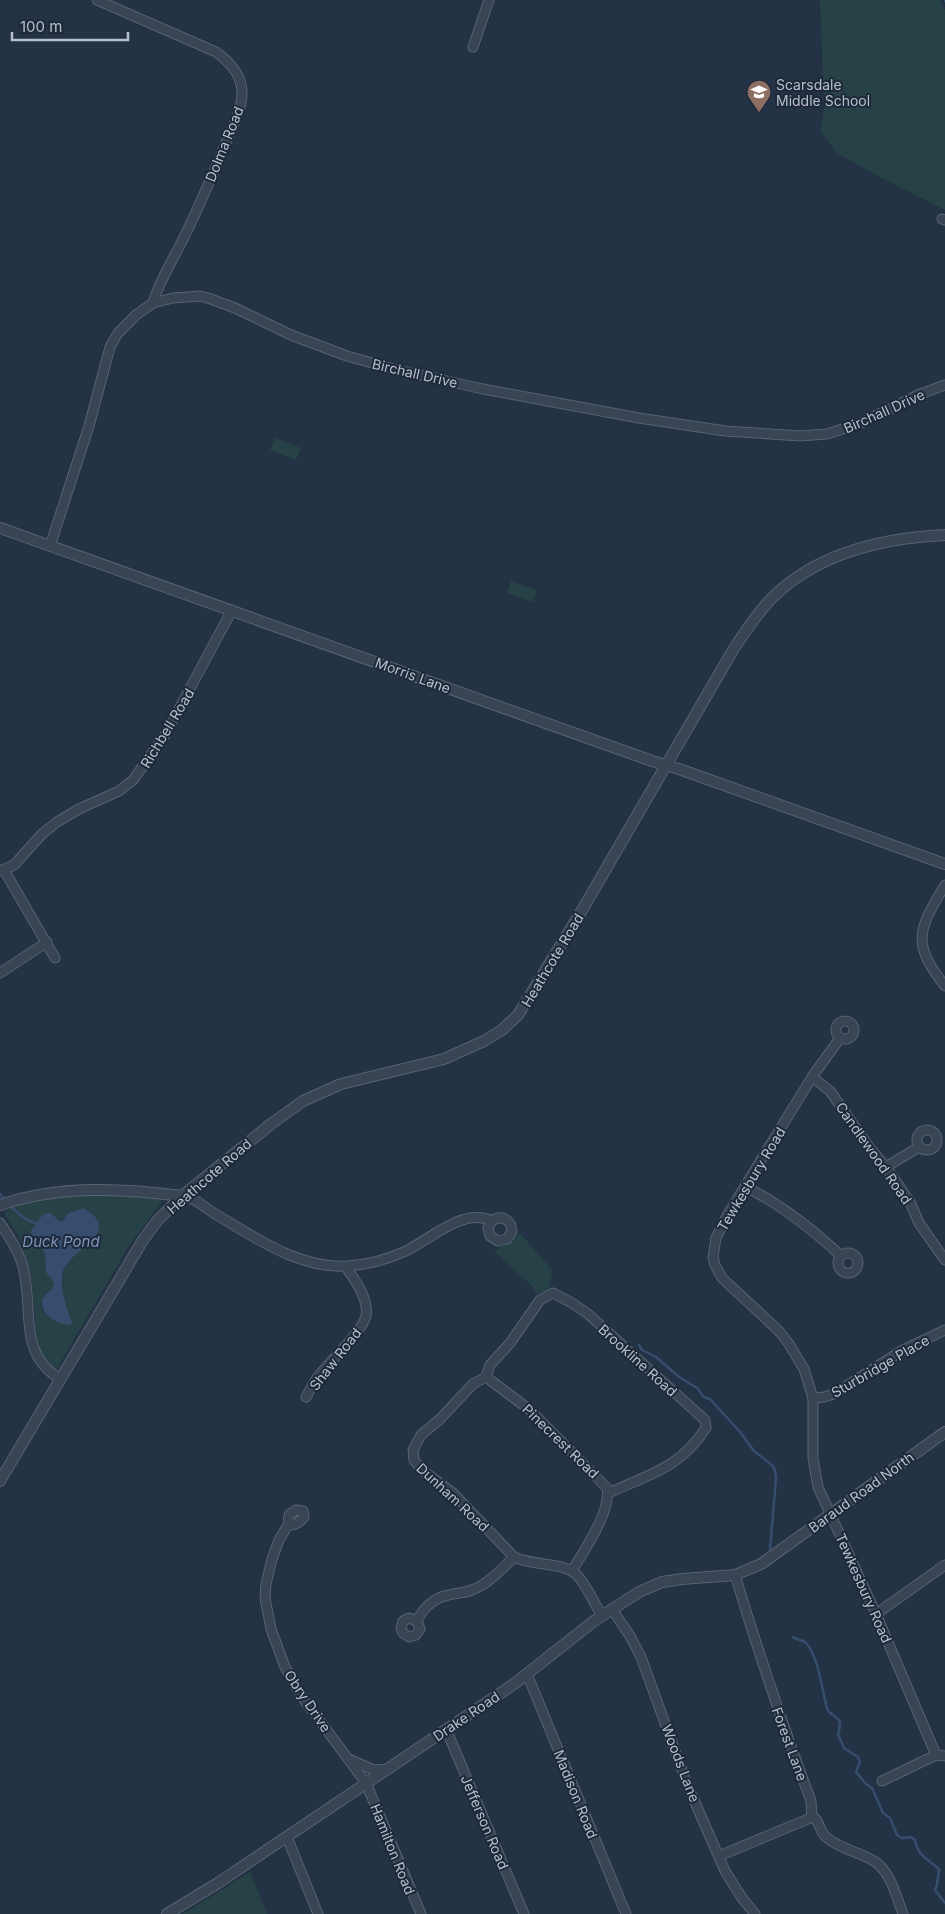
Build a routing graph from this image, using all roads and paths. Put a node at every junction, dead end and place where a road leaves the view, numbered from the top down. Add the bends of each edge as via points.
1 (97, 0) edge
2 (489, 0) edge
3 (473, 47) dead end
4 (153, 303) junction
5 (945, 385) edge
6 (0, 528) edge
7 (945, 535) edge
8 (50, 546) junction
9 (232, 610) junction
10 (667, 765) junction
11 (945, 864) edge
12 (2, 870) edge
13 (945, 885) edge
14 (47, 942) junction
15 (56, 958) dead end
16 (0, 973) edge
17 (945, 986) edge
18 (840, 1038) dead end
19 (812, 1077) junction
20 (919, 1147) dead end
21 (886, 1167) junction
22 (746, 1187) junction
23 (182, 1196) junction
24 (4, 1203) edge
25 (492, 1221) dead end
26 (0, 1223) edge
27 (840, 1256) dead end
28 (945, 1260) edge
29 (346, 1267) junction
30 (945, 1330) edge
31 (486, 1377) junction
32 (60, 1379) junction
33 (306, 1396) dead end
34 (813, 1398) junction
35 (945, 1432) edge
36 (0, 1482) edge
37 (608, 1493) junction
38 (831, 1514) junction
39 (288, 1525) dead end
40 (777, 1553) joint
41 (514, 1557) junction
42 (945, 1565) edge
43 (572, 1571) junction
44 (735, 1575) junction
45 (612, 1609) junction
46 (876, 1614) junction
47 (602, 1616) junction
48 (417, 1620) dead end
49 (527, 1674) junction
50 (446, 1730) junction
51 (940, 1756) edge
52 (348, 1759) junction
53 (387, 1769) junction
54 (882, 1781) dead end
55 (366, 1783) junction
56 (812, 1816) junction
57 (286, 1837) junction
58 (719, 1856) junction
59 (167, 1914) edge
60 (318, 1914) edge
61 (421, 1914) edge
62 (524, 1914) edge
63 (626, 1914) edge
64 (755, 1914) edge
65 (903, 1914) edge

1 - 4 street, Dolma Road via 216,52 238,75 242,92 237,116 209,185 157,287
2 - 3 street
4 - 5 street, Birchall Drive via 200,296 222,302 291,335 336,352 397,370 483,389 725,431 827,434 861,423
4 - 8 street, Birchall Drive via 125,325 110,347 89,426
6 - 8 street, Morris Lane
7 - 10 street, Heathcote Road via 916,536 866,545 815,566 783,587 745,631
8 - 9 street, Morris Lane
9 - 10 street, Morris Lane
9 - 12 street, Richbell Road via 165,735 133,780 120,791 57,822 14,865
10 - 11 street, Morris Lane
10 - 23 street, Heathcote Road via 532,994 518,1015 502,1030 444,1059 341,1084 303,1101
12 - 14 street
13 - 17 street via 926,920 922,945 930,966
14 - 15 street
14 - 16 street
18 - 19 street, Tewkesbury Road
19 - 21 street, Candlewood Road via 830,1091
19 - 22 street, Tewkesbury Road
20 - 21 street
21 - 28 street, Candlewood Road
22 - 27 street via 790,1212
22 - 34 street, Tewkesbury Road via 716,1238 714,1265 726,1282 790,1344 804,1370
23 - 24 street via 79,1190
23 - 29 street via 192,1198 285,1254 301,1260
23 - 32 street, Heathcote Road via 143,1240
25 - 29 street via 485,1217 469,1218 391,1257
26 - 32 street via 23,1266 34,1352
29 - 33 street, Shaw Road via 365,1300 366,1316 359,1330 317,1378
30 - 34 street, Sturbridge Place via 904,1350 834,1394
31 - 37 street, Pinecrest Road via 530,1410 604,1483
31 - 37 street, Brookline Road via 490,1365 540,1300 553,1294 588,1314 705,1420 706,1428 702,1434 675,1463
31 - 41 street, Dunham Road via 473,1384 440,1420 421,1435 414,1450 414,1460 453,1493
32 - 36 street, Heathcote Road
34 - 38 street, Tewkesbury Road via 814,1469 818,1487
35 - 38 street, Baraud Road North
37 - 43 street via 591,1543
38 - 40 street, Baraud Road North
38 - 46 street, Tewkesbury Road
39 - 52 street, Obry Drive via 279,1540 266,1584 272,1629 285,1668 302,1697
40 - 44 street, Drake Road
41 - 43 street, Dunham Road
41 - 48 street via 483,1584 441,1597 421,1612
42 - 46 street
43 - 47 street
44 - 45 street, Drake Road via 662,1582
44 - 56 street, Forest Lane via 811,1801
45 - 47 street, Drake Road
45 - 58 street, Woods Lane via 637,1648 687,1784
46 - 51 street, Tewkesbury Road
47 - 49 street, Drake Road
49 - 50 street, Drake Road
49 - 63 street, Madison Road
50 - 53 street, Drake Road
50 - 62 street, Jefferson Road
51 - 54 street
52 - 53 street via 374,1770
52 - 55 street, Obry Drive
53 - 55 street, Drake Road
55 - 57 street, Drake Road
55 - 61 street, Hamilton Road
56 - 58 street
56 - 65 street via 831,1842 880,1866 889,1878
57 - 59 street, Drake Road
57 - 60 street
58 - 64 street, Woods Lane via 735,1888

